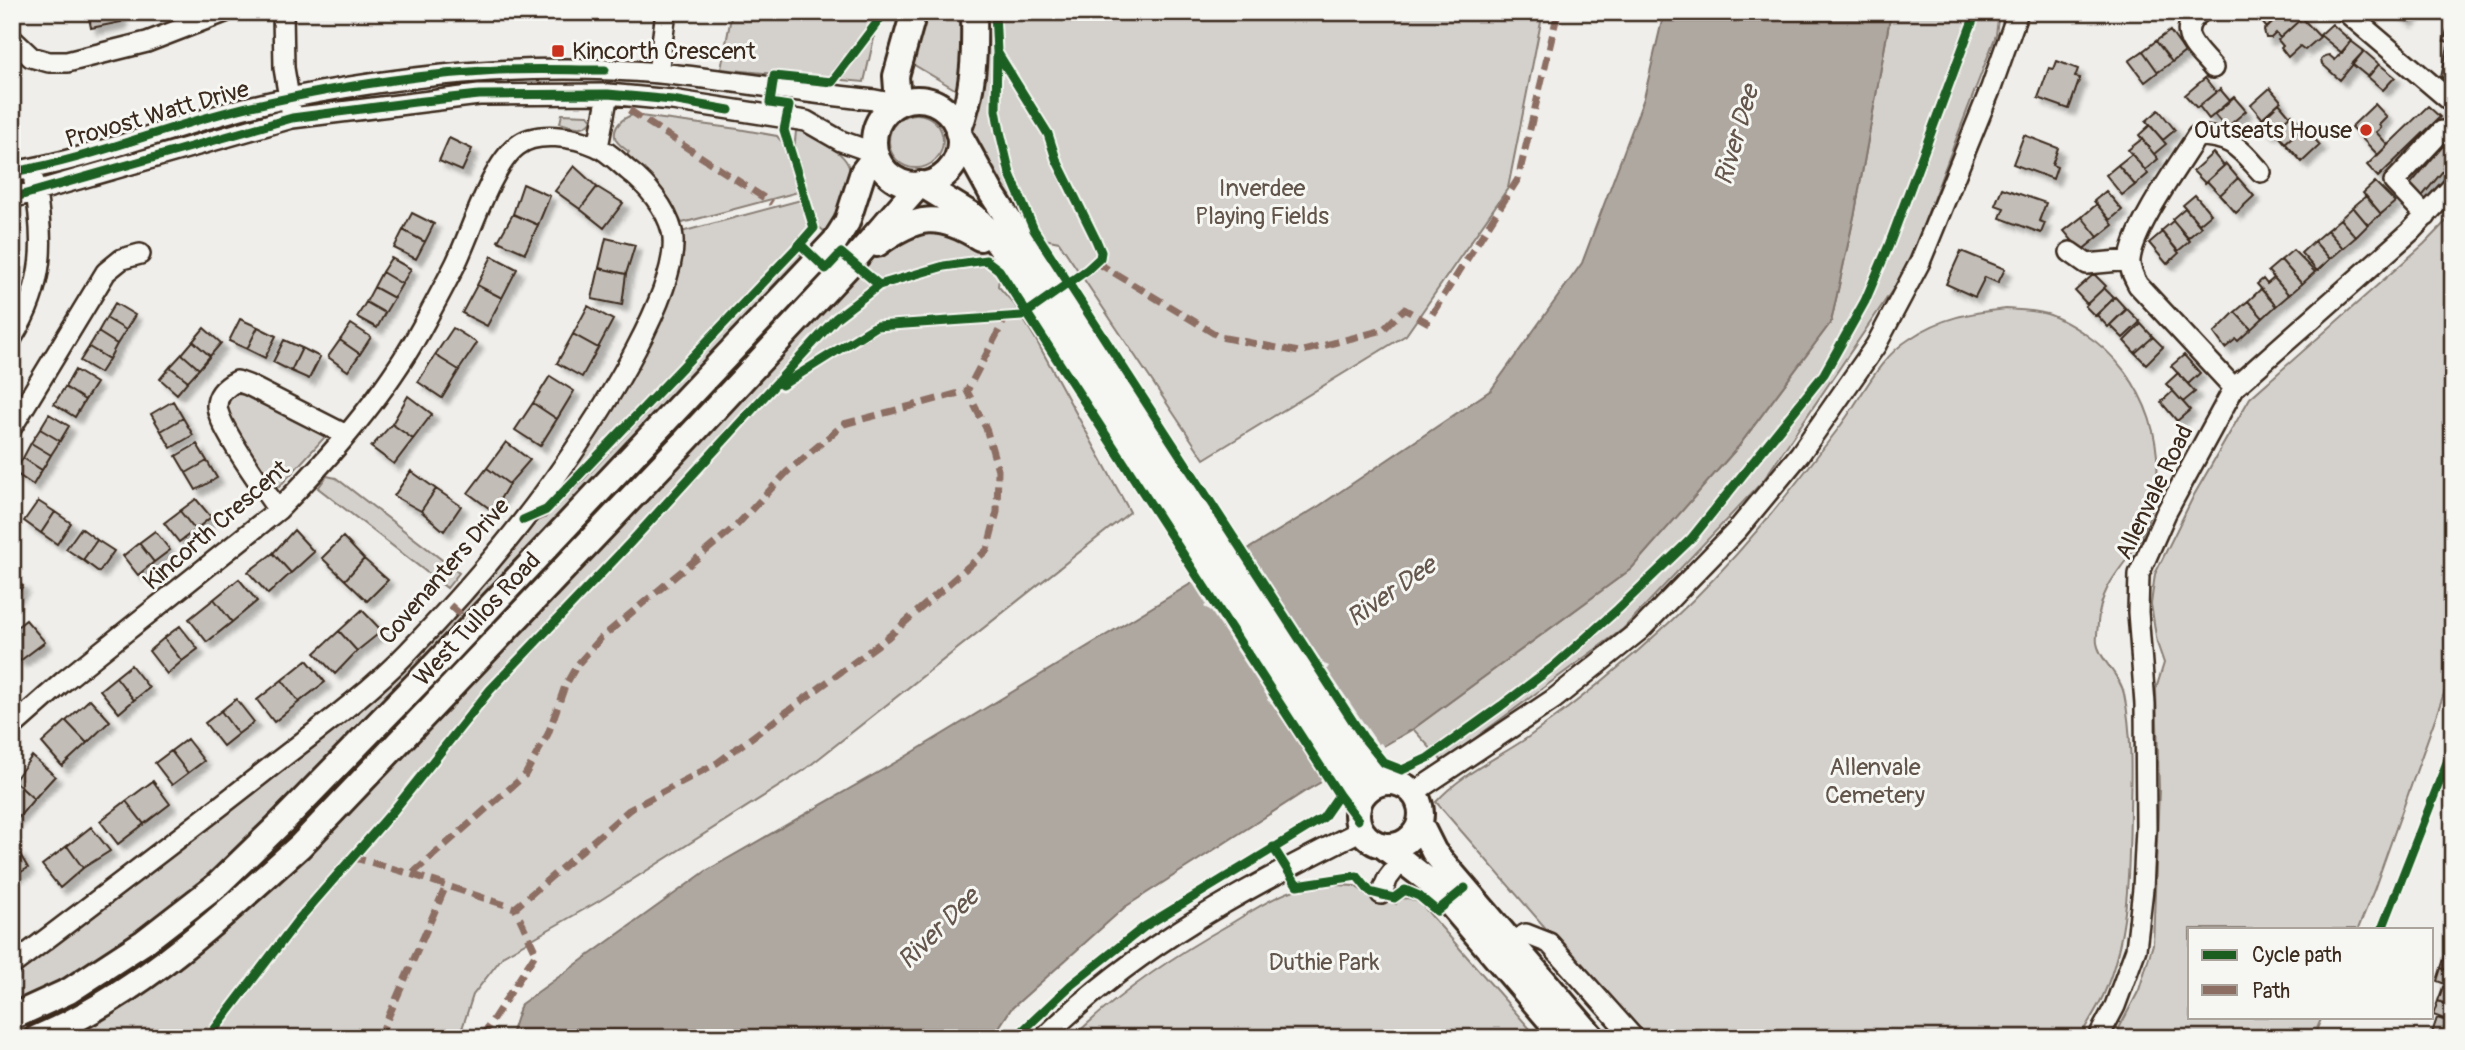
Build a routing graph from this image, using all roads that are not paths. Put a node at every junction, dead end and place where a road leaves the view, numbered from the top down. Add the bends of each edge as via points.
1 (225, 12) edge
2 (283, 12) edge
3 (666, 12) edge
4 (914, 12) edge
5 (974, 12) edge
6 (2018, 12) edge
7 (2201, 12) edge
8 (2346, 12) edge
9 (12, 39) edge
10 (2213, 68) dead end
11 (658, 73) junction
12 (608, 94) junction
13 (289, 98) junction
14 (2453, 103) edge
15 (897, 104) junction
16 (292, 118) junction
17 (2442, 131) dead end
18 (959, 133) junction
19 (598, 147) junction
20 (876, 154) junction
21 (22, 171) edge
22 (2262, 172) dead end
23 (920, 184) junction
24 (2453, 186) edge
25 (36, 193) junction
26 (12, 198) edge
27 (2426, 216) junction
28 (2070, 252) dead end
29 (140, 254) dead end
30 (1014, 254) junction
31 (2130, 260) junction
32 (851, 263) junction
33 (12, 338) edge
34 (2234, 388) junction
35 (12, 427) edge
36 (346, 435) junction
37 (278, 510) junction
38 (12, 727) edge
39 (1413, 793) junction
40 (1369, 804) junction
41 (1420, 824) junction
42 (1401, 861) junction
43 (1381, 894) dead end
44 (1511, 942) junction
45 (12, 965) edge
46 (12, 1017) edge
47 (37, 1038) edge
48 (1044, 1038) edge
49 (1565, 1038) edge
50 (1593, 1038) edge
51 (1634, 1038) edge
52 (2098, 1038) edge

1 - 9 street via 147,42 67,62 31,57
2 - 13 street
3 - 11 street
4 - 15 main road via 896,76
5 - 18 main road via 973,80
6 - 39 street via 1920,262 1875,345 1800,454 1737,530 1626,642 1527,718
7 - 10 street via 2189,24 2189,39
8 - 14 street
11 - 12 street
11 - 13 street, Provost Watt Drive via 484,71
11 - 15 street, Provost Watt Drive
12 - 16 street, Provost Watt Drive via 479,95
12 - 19 street
12 - 20 street, Provost Watt Drive via 806,121
13 - 16 street
13 - 21 street, Provost Watt Drive
15 - 18 main road via 915,99 935,103 951,116
15 - 20 main road via 877,125
16 - 25 street, Provost Watt Drive
17 - 27 street via 2394,182
18 - 23 main road via 957,157 951,167 933,182
18 - 30 main road via 992,194
19 - 36 street, Kincorth Crescent via 549,136 514,148 493,179 419,333
19 - 45 street, Covenanters Drive via 637,177 658,202 671,229 673,252 664,288 646,327 568,459 523,520 406,654 311,736
20 - 23 main road via 892,177
20 - 46 main road, West Tullos Road via 863,172 847,222 817,261 281,823 215,887 144,943 69,991
21 - 25 street
22 - 31 street via 2234,143 2217,136 2197,136 2138,231
23 - 30 main road via 975,218
23 - 32 main road, West Tullos Road
24 - 27 street, Allenvale Road
25 - 26 street, Provost Watt Drive
25 - 33 street via 41,258 31,301
27 - 34 street, Allenvale Road
28 - 31 street via 2087,264
29 - 35 street via 122,259 106,272
30 - 32 main road via 959,225 920,220 898,228
30 - 40 main road via 1352,747
31 - 34 street via 2138,285
32 - 47 main road, West Tullos Road via 300,846 159,968
34 - 52 street, Allenvale Road via 2139,574 2145,704 2143,889 2136,949
36 - 37 street, Kincorth Crescent
36 - 37 street via 248,385 237,382 228,386 217,407
37 - 38 street, Kincorth Crescent
39 - 40 main road via 1401,784
39 - 41 main road via 1419,802
40 - 41 main road via 1400,844
40 - 42 main road
40 - 48 street via 1106,982
41 - 44 main road via 1434,852
42 - 43 street
42 - 49 main road via 1434,885
44 - 50 main road
44 - 51 street via 1526,934 1549,943

